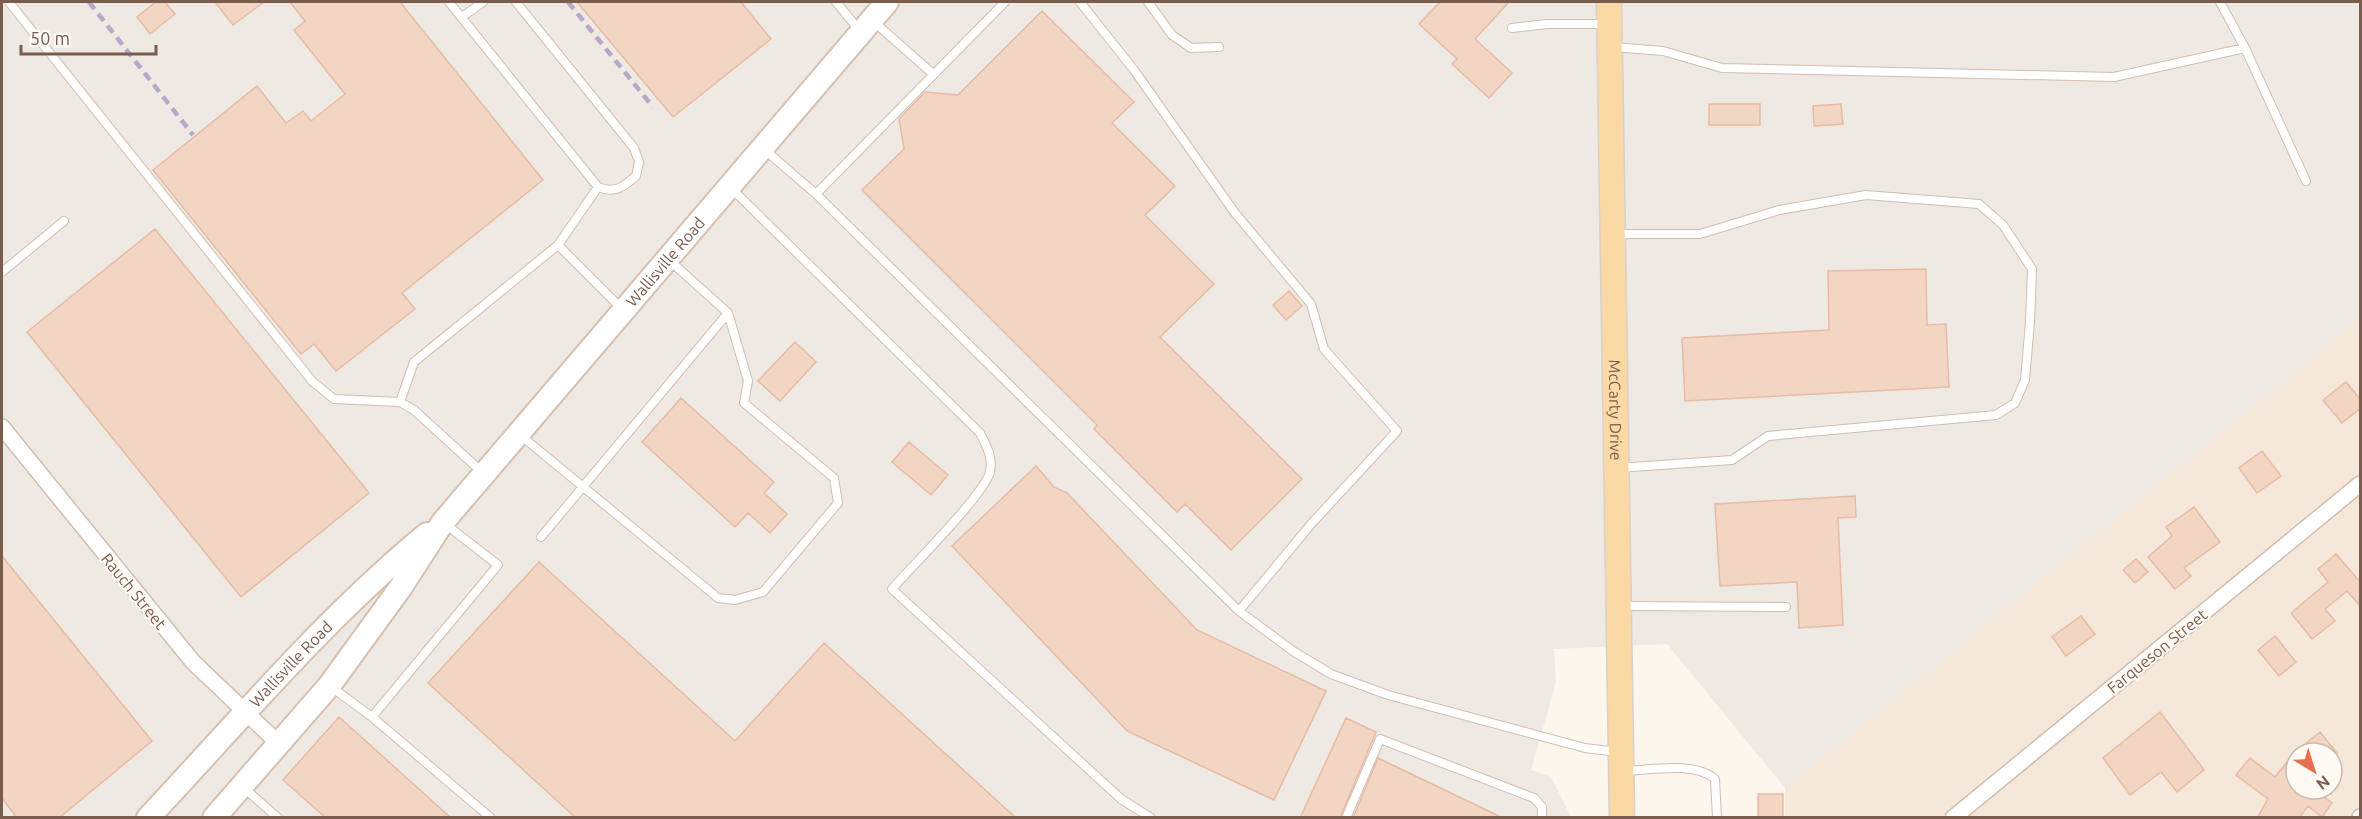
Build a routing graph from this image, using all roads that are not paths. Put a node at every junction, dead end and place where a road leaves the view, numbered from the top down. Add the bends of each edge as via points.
1 (9, 2) edge
2 (449, 2) edge
3 (483, 2) edge
4 (516, 2) edge
5 (836, 2) edge
6 (887, 2) edge
7 (1005, 2) edge
8 (1080, 2) edge
9 (1148, 2) edge
10 (2220, 2) edge
11 (462, 18) junction
12 (1610, 24) edge
13 (866, 26) junction
14 (1512, 28) dead end
15 (1219, 47) dead end
16 (2245, 48) junction
17 (933, 74) junction
18 (762, 147) junction
19 (2306, 181) dead end
20 (729, 186) junction
21 (598, 187) junction
22 (816, 194) junction
23 (64, 221) dead end
24 (1613, 234) junction
25 (558, 245) junction
26 (668, 258) junction
27 (2, 272) edge
28 (623, 310) junction
29 (728, 313) junction
30 (400, 402) junction
31 (2, 427) edge
32 (518, 433) junction
33 (1617, 468) junction
34 (484, 474) junction
35 (2361, 484) edge
36 (582, 486) junction
37 (442, 522) junction
38 (541, 537) dead end
39 (1620, 606) junction
40 (1786, 607) dead end
41 (1239, 611) junction
42 (329, 686) junction
43 (246, 713) junction
44 (372, 717) junction
45 (278, 743) junction
46 (1622, 762) junction
47 (241, 786) junction
48 (148, 818) edge
49 (214, 818) edge
50 (278, 818) edge
51 (491, 818) edge
52 (1151, 818) edge
53 (1346, 818) edge
54 (1542, 818) edge
55 (1622, 818) edge
56 (1717, 818) edge
57 (1953, 818) edge

1 - 30 lane via 312,381 334,399
2 - 11 lane
3 - 11 lane
4 - 21 lane via 634,148 639,162 636,176 623,187 608,191
5 - 13 lane
6 - 13 main road, Wallisville Road
7 - 17 lane
8 - 41 lane via 1134,70 1235,213 1311,304 1324,349 1397,431 1312,523
9 - 15 lane via 1172,35 1191,48
10 - 16 lane
11 - 21 lane
12 - 14 lane
12 - 16 lane via 1663,51 1722,68 2114,77
12 - 24 main road, McCarty Drive
13 - 17 lane
13 - 18 main road, Wallisville Road
16 - 19 lane
17 - 22 lane
18 - 20 main road, Wallisville Road
18 - 22 lane
20 - 26 main road, Wallisville Road
20 - 52 lane via 980,433 991,456 990,474 979,493 892,589 1121,799
21 - 25 lane
22 - 41 lane
23 - 27 lane
24 - 33 main road, McCarty Drive
24 - 33 lane via 1700,234 1779,210 1866,195 1889,196 1979,204 2003,225 2032,269 2025,380 2015,403 1996,415 1768,436 1731,460
25 - 28 lane
25 - 30 lane via 414,362
26 - 28 main road, Wallisville Road
26 - 29 lane
28 - 32 main road, Wallisville Road
29 - 36 lane
29 - 36 lane via 748,381 744,403 834,478 838,503 763,592 735,600 718,598
30 - 34 lane via 414,410
31 - 43 street, Rauch Street via 193,662
32 - 34 main road, Wallisville Road
32 - 36 lane
33 - 39 main road, McCarty Drive
34 - 37 main road, Wallisville Road
35 - 57 street, Farqueson Street
36 - 38 lane
37 - 42 main road, Wallisville Road via 401,587
37 - 43 main road, Wallisville Road via 385,569
37 - 44 lane via 498,565
39 - 40 lane
39 - 46 main road, McCarty Drive
41 - 46 lane via 1331,674 1388,695
42 - 44 lane
42 - 45 main road, Wallisville Road
43 - 45 street, Rauch Street
43 - 48 main road, Wallisville Road
44 - 51 lane
45 - 47 main road, Wallisville Road
46 - 55 main road, McCarty Drive
46 - 56 lane via 1707,772 1715,779
47 - 49 main road, Wallisville Road
47 - 50 lane
53 - 54 lane via 1380,739 1534,798 1542,807

